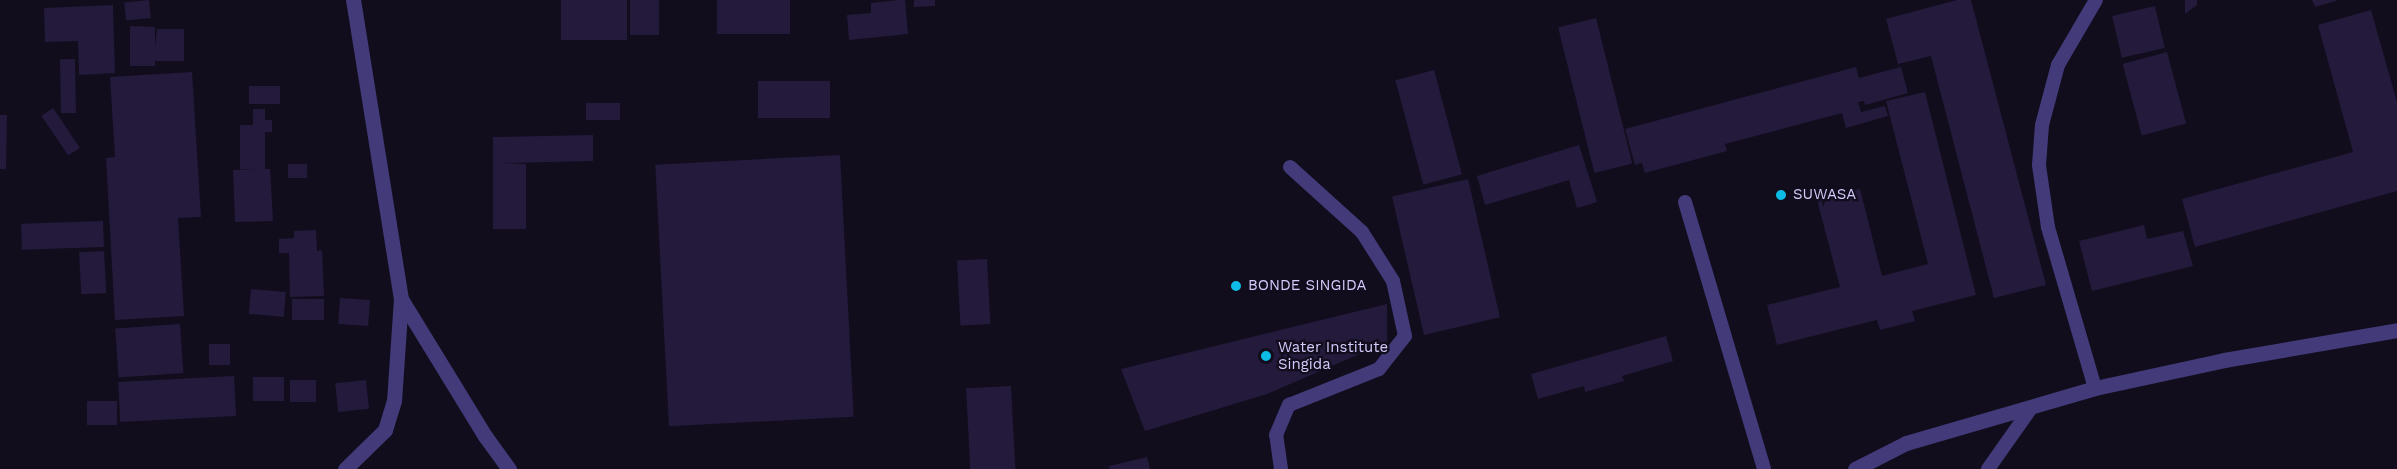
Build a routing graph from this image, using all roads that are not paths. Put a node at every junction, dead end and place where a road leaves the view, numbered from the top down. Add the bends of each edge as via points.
1 (353, 0) edge
2 (2096, 0) edge
3 (1290, 167) dead end
4 (1685, 202) dead end
5 (401, 299) junction
6 (2397, 330) edge
7 (2095, 388) junction
8 (2031, 408) junction
9 (345, 469) edge
10 (509, 469) edge
11 (1281, 469) edge
12 (1764, 469) edge
13 (1855, 469) edge
14 (1988, 469) edge

1 - 5 street
2 - 7 lane via 2058,65 2042,125 2039,165 2048,227
3 - 11 lane via 1362,232 1393,281 1405,336 1379,369 1289,405 1276,435
4 - 12 lane
5 - 9 street via 394,401 385,430
5 - 10 street via 484,436
6 - 7 street via 2224,360
7 - 8 street
8 - 13 street via 1906,443
8 - 14 lane

